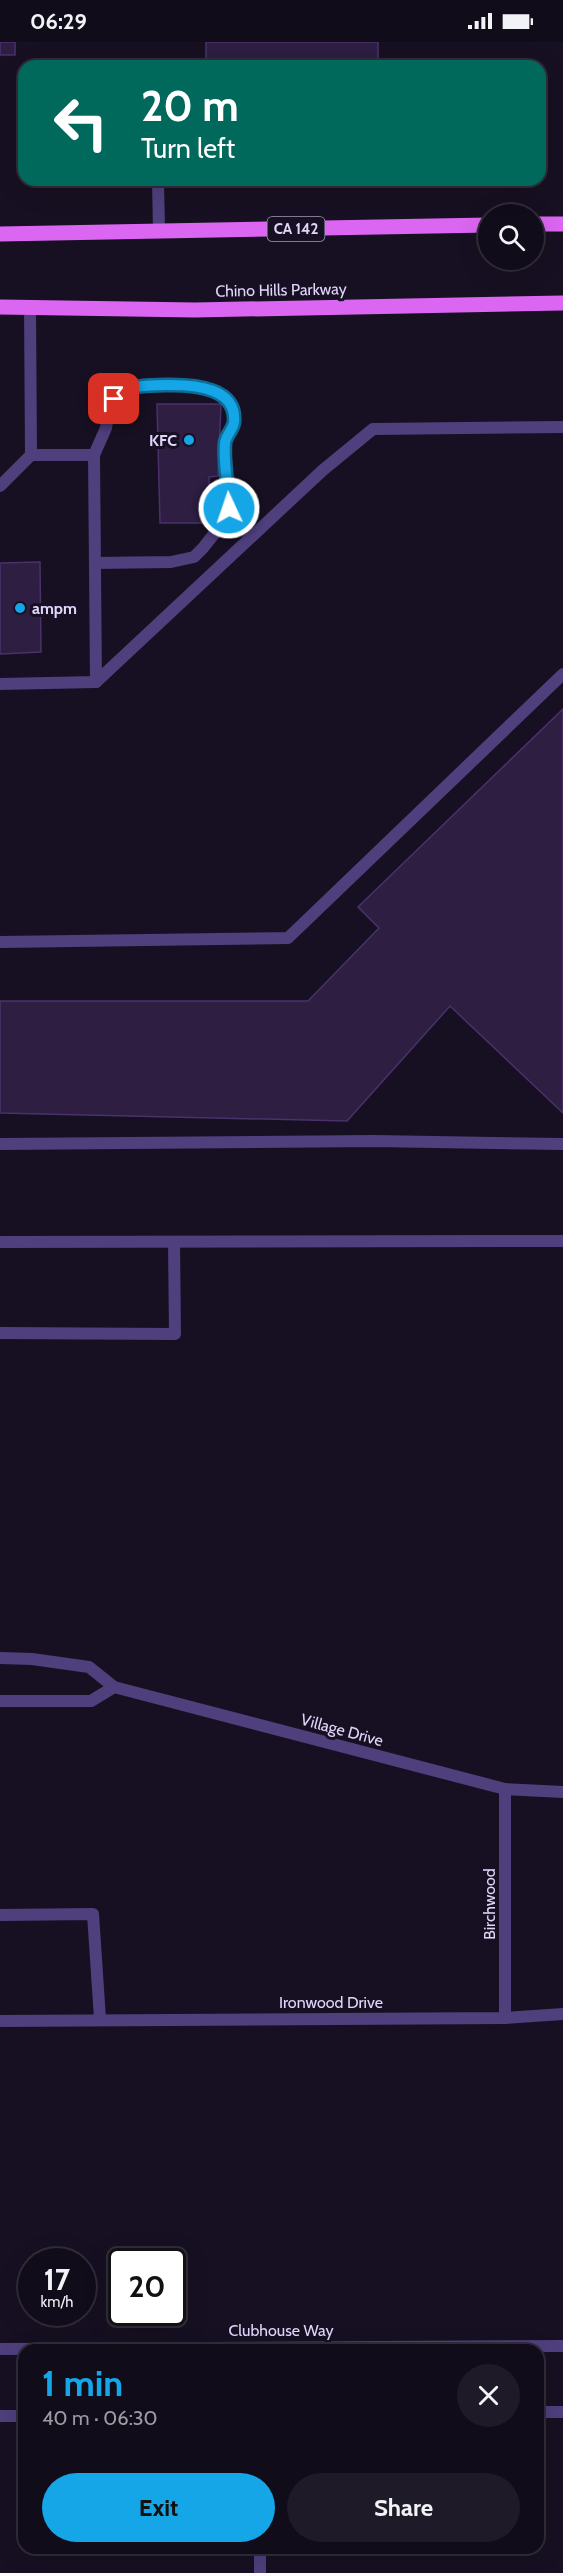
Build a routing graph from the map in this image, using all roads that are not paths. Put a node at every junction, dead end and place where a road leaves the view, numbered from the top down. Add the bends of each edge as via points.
1 (159, 186) edge
2 (544, 224) edge
3 (563, 224) edge
4 (478, 225) edge
5 (159, 231) junction
6 (0, 234) edge
7 (563, 303) edge
8 (0, 307) edge
9 (30, 307) junction
10 (563, 427) edge
11 (31, 455) junction
12 (94, 455) junction
13 (2, 479) edge
14 (95, 563) junction
15 (563, 674) edge
16 (96, 682) junction
17 (0, 684) edge
18 (0, 942) edge
19 (0, 1144) edge
20 (563, 1144) edge
21 (563, 1241) edge
22 (0, 1242) edge
23 (174, 1242) junction
24 (0, 1333) edge
25 (0, 1658) edge
26 (114, 1687) junction
27 (0, 1701) edge
28 (505, 1789) junction
29 (563, 1792) edge
30 (0, 1916) edge
31 (563, 2014) edge
32 (505, 2018) junction
33 (99, 2019) junction
34 (0, 2021) edge
35 (544, 2346) edge
36 (563, 2346) edge
37 (0, 2349) edge
38 (18, 2349) edge
39 (544, 2412) edge
40 (563, 2412) edge
41 (0, 2416) edge
42 (18, 2416) edge
43 (260, 2554) edge
44 (260, 2573) edge

1 - 5 street
2 - 3 main road
4 - 5 main road, CA 142
5 - 6 main road, CA 142
7 - 9 main road, Chino Hills Parkway via 195,310
8 - 9 main road, Chino Hills Parkway
9 - 11 street
10 - 16 street via 373,429 323,470
11 - 12 street
11 - 13 street
12 - 14 street
12 - 14 street via 114,399 135,386 181,385 217,391 234,413 234,424 225,439 229,508 225,520 203,548 194,557 171,562
14 - 16 street
15 - 18 street via 288,938
16 - 17 street
19 - 20 street
21 - 23 street
22 - 23 street
23 - 24 street via 175,1335
25 - 26 street, Village Drive via 89,1667
26 - 27 street via 91,1701
26 - 28 street, Village Drive
28 - 29 street, Village Drive
28 - 32 street, Birchwood
30 - 33 street via 93,1914
31 - 32 street, Ironwood Drive
32 - 33 street, Ironwood Drive
33 - 34 street, Ironwood Drive
35 - 36 street, Clubhouse Way
37 - 38 street, Clubhouse Way
39 - 40 street
41 - 42 street
43 - 44 street

